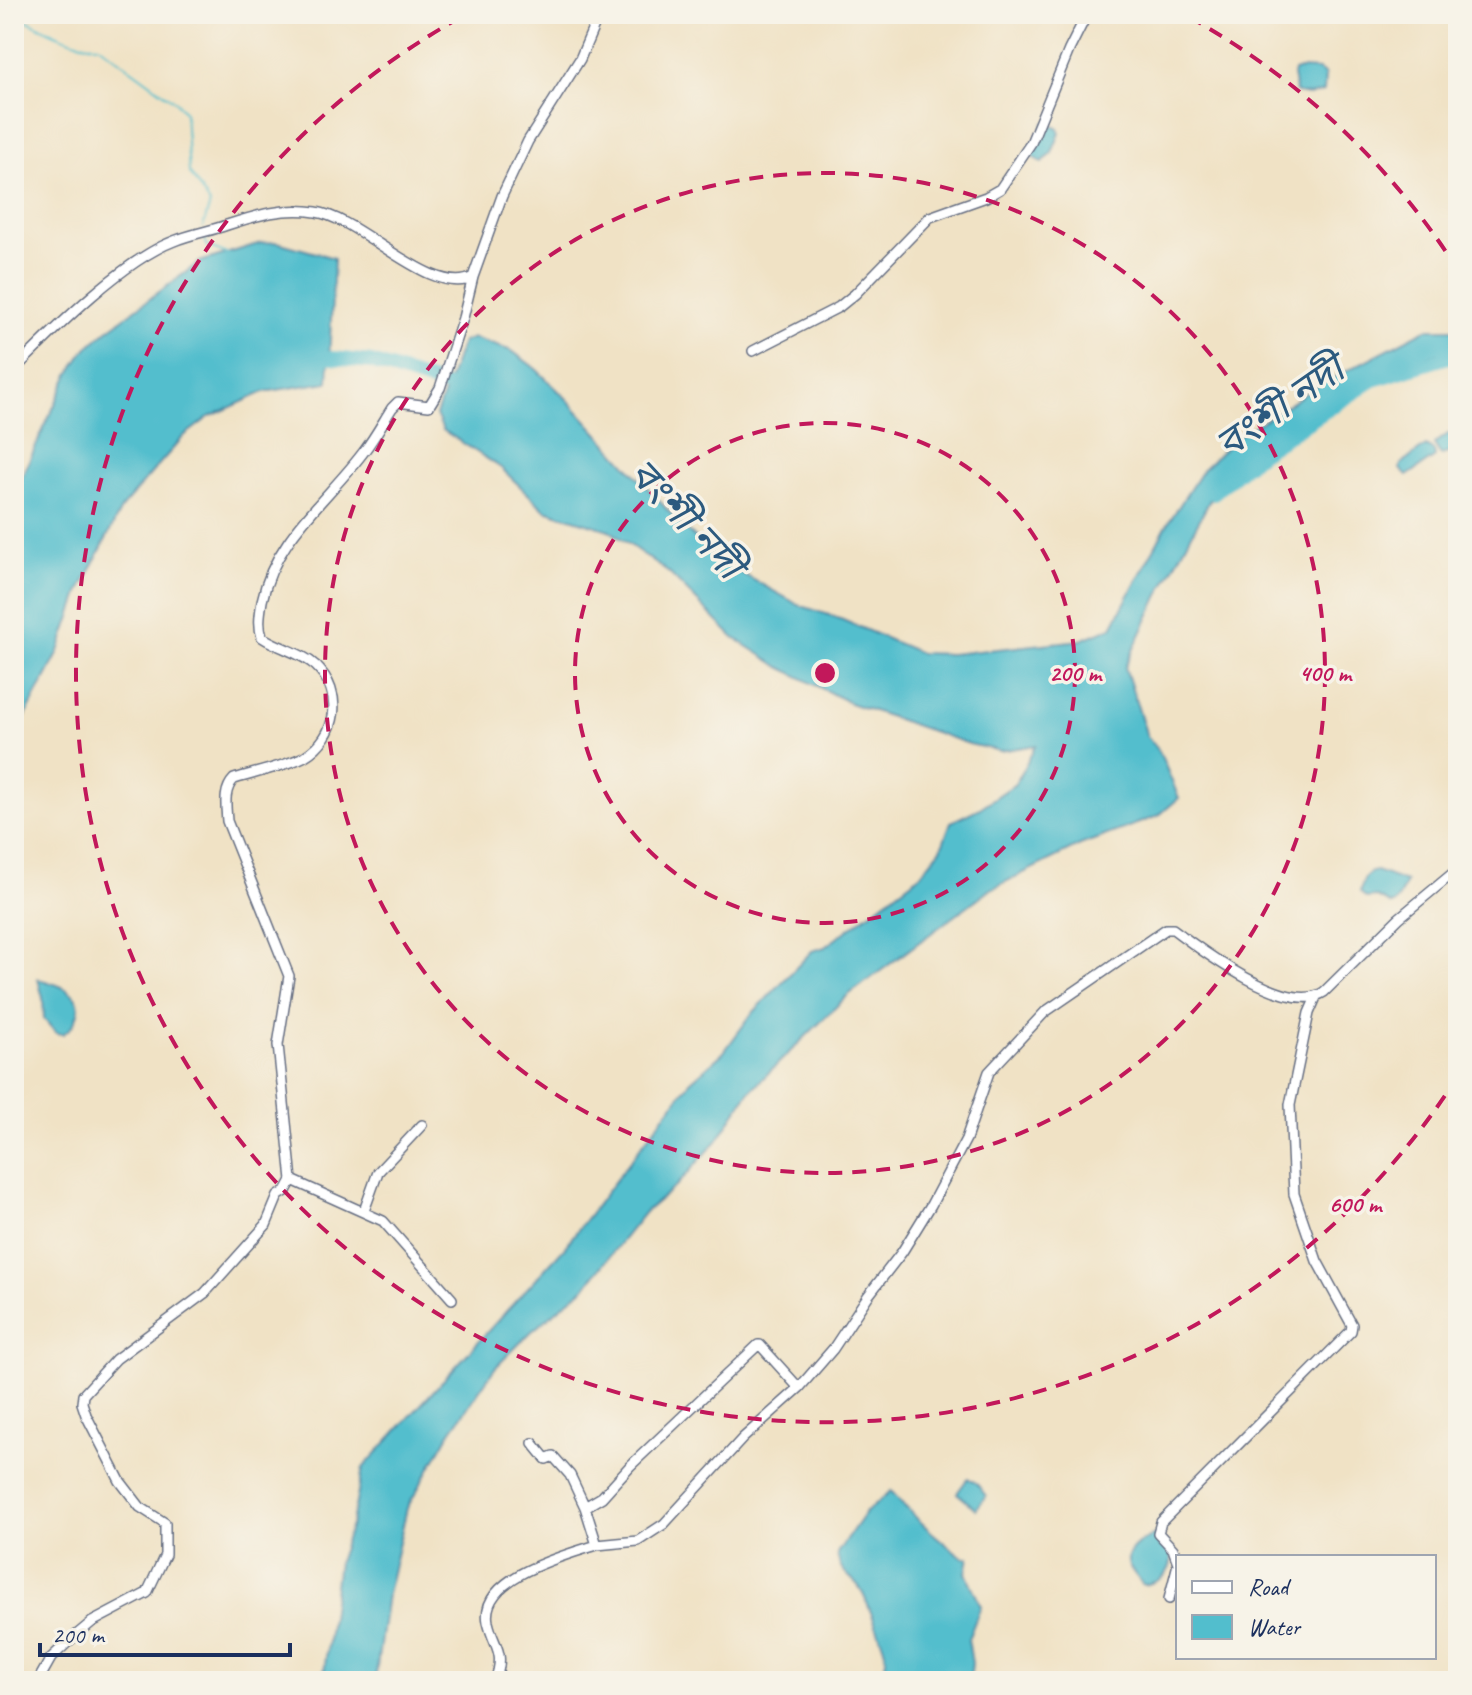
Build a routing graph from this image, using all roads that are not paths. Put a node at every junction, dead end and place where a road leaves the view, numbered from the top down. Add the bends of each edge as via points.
1 (599, 14) edge
2 (1087, 14) edge
3 (473, 277) junction
4 (753, 351) dead end
5 (14, 370) edge
6 (1458, 869) edge
7 (1316, 997) junction
8 (422, 1125) dead end
9 (292, 1180) junction
10 (364, 1211) junction
11 (452, 1299) dead end
12 (799, 1388) junction
13 (533, 1443) dead end
14 (585, 1507) junction
15 (597, 1545) junction
16 (1176, 1558) edge
17 (1176, 1572) edge
18 (1169, 1599) dead end
19 (38, 1681) edge
20 (495, 1681) edge

1 - 3 street via 580,59 511,176
2 - 4 street via 1031,143 1000,189 930,217 839,307
3 - 5 street via 461,282 443,279 336,217 273,211 174,241 144,257
3 - 9 street via 442,383 429,406 398,402 275,562 264,592 262,637 319,668 336,707 315,748 303,758 234,779 226,799 227,821 289,976 278,1045
6 - 7 street
7 - 12 street via 1260,986 1166,929 1045,1012 989,1072 966,1139 931,1205 833,1349
7 - 16 street via 1290,1105 1294,1194 1317,1261 1351,1331 1161,1522 1158,1533
8 - 10 street via 378,1172
9 - 10 street
9 - 19 street via 278,1196 266,1225 205,1293 116,1359 83,1395 86,1415 120,1481 140,1507 165,1523 165,1555 145,1596 92,1622 51,1658
10 - 11 street via 383,1221
12 - 14 street via 758,1345 602,1497
12 - 15 street via 743,1438 664,1524 638,1541
13 - 14 street via 545,1458 552,1456 568,1471
14 - 15 street
15 - 20 street via 544,1562 501,1586 487,1616 500,1651
17 - 18 street

